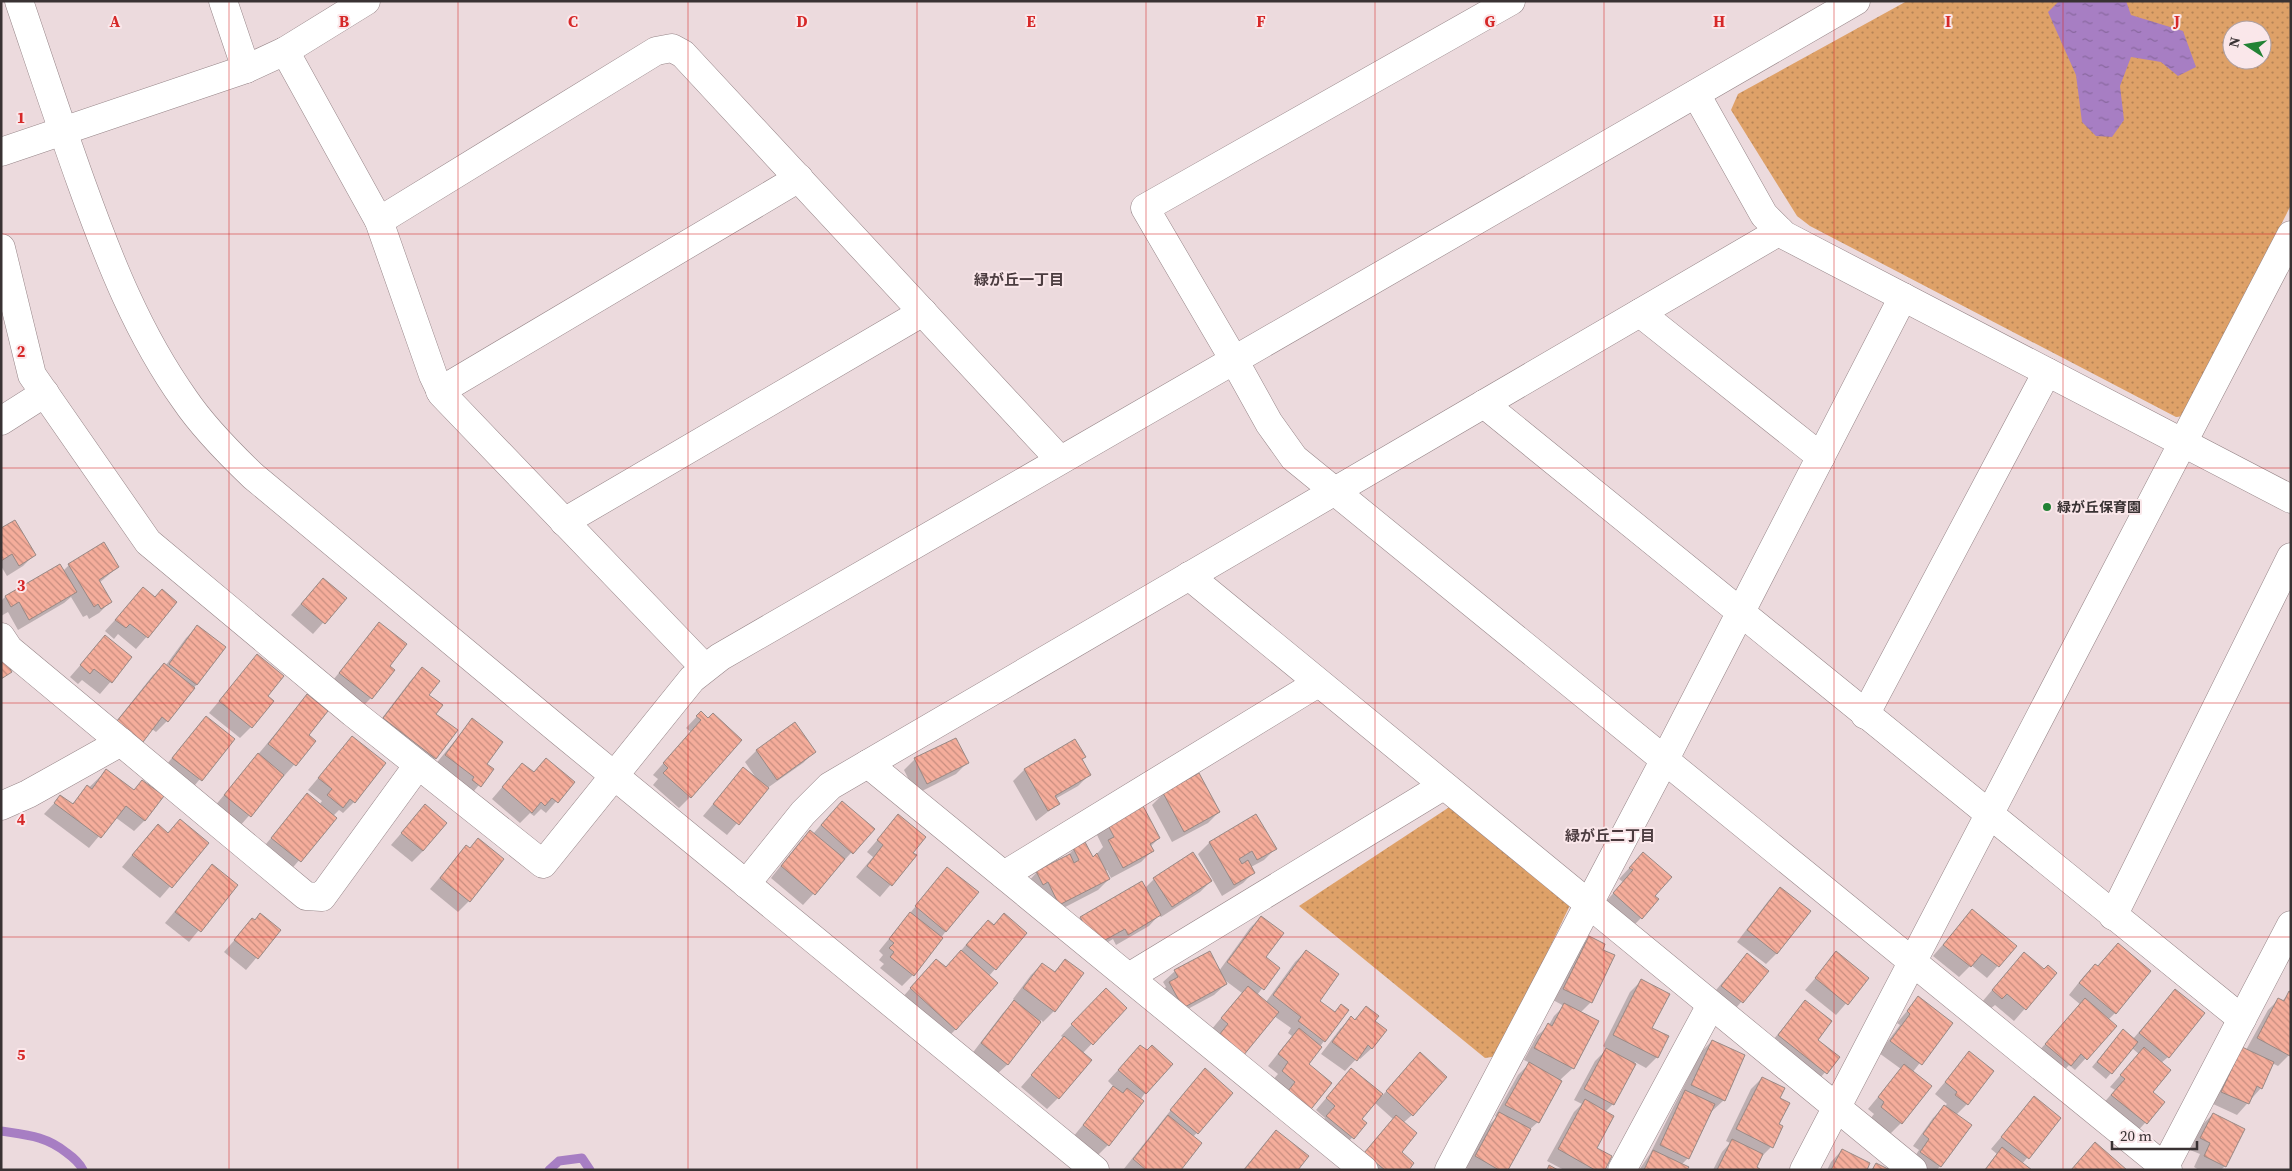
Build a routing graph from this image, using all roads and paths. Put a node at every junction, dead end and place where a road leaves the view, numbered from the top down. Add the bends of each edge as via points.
1 (19, 1) edge
2 (223, 1) edge
3 (366, 1) edge
4 (1511, 1) edge
5 (1856, 1) edge
6 (285, 51) junction
7 (246, 69) junction
8 (1696, 94) junction
9 (63, 130) junction
10 (1, 152) edge
11 (800, 178) junction
12 (379, 221) junction
13 (1780, 231) junction
14 (2291, 235) edge
15 (1, 248) edge
16 (1903, 297) junction
17 (923, 312) junction
18 (1640, 313) junction
19 (1234, 360) junction
20 (2047, 372) junction
21 (440, 391) junction
22 (45, 393) junction
23 (1484, 404) junction
24 (1, 421) edge
25 (2183, 442) junction
26 (1821, 457) junction
27 (1060, 460) junction
28 (1336, 491) junction
29 (2291, 498) edge
30 (564, 522) junction
31 (2291, 556) edge
32 (1189, 576) junction
33 (1740, 614) junction
34 (1, 637) edge
35 (705, 668) junction
36 (1318, 683) junction
37 (1866, 715) junction
38 (121, 742) junction
39 (1665, 759) junction
40 (868, 764) junction
41 (418, 765) junction
42 (615, 776) junction
43 (1443, 786) junction
44 (1, 806) edge
45 (1989, 815) junction
46 (1004, 876) junction
47 (746, 884) junction
48 (1588, 905) junction
49 (2113, 916) junction
50 (2291, 926) edge
51 (1913, 961) junction
52 (1129, 977) junction
53 (1711, 1005) junction
54 (2242, 1019) junction
55 (1836, 1108) junction
56 (2165, 1169) edge
57 (1095, 1170) edge
58 (1364, 1170) edge
59 (1449, 1170) edge
60 (1622, 1170) edge
61 (1804, 1170) edge
62 (1912, 1170) edge

1 - 9 street
2 - 7 street
3 - 6 street
4 - 19 street via 1145,208
5 - 8 street
6 - 7 street
6 - 12 street
7 - 9 street
8 - 13 street via 1764,215
8 - 19 street
9 - 10 street
9 - 42 street via 111,263 140,326 185,402 211,433 253,476
11 - 12 street via 683,54 667,47
11 - 17 street
11 - 21 street
12 - 21 street
13 - 16 street
13 - 18 street
14 - 25 street
15 - 22 street via 32,375
16 - 20 street
16 - 26 street
17 - 27 street
17 - 30 street
18 - 23 street
18 - 26 street
19 - 27 street
19 - 28 street via 1269,422 1294,458
20 - 25 street
20 - 37 street
21 - 30 street
22 - 24 street
22 - 41 street via 148,542
23 - 28 street
23 - 33 street
25 - 29 street
25 - 45 street
26 - 33 street
27 - 35 street
28 - 32 street
28 - 39 street
30 - 35 street
31 - 49 street
32 - 36 street
32 - 40 street
33 - 37 street
33 - 39 street
34 - 38 street via 9,650
35 - 42 street via 682,691
36 - 43 street
36 - 46 street
37 - 45 street
38 - 41 street via 306,896 322,897
38 - 44 street
39 - 48 street
39 - 51 street
40 - 46 street
40 - 47 street via 816,798
41 - 42 street via 543,864
42 - 47 street
43 - 48 street
43 - 52 street
45 - 49 street
45 - 51 street
46 - 52 street
47 - 57 street
48 - 53 street
48 - 59 street
49 - 54 street
50 - 54 street
51 - 55 street
51 - 56 street
52 - 58 street
53 - 55 street
53 - 60 street
54 - 56 street
55 - 61 street
55 - 62 street

